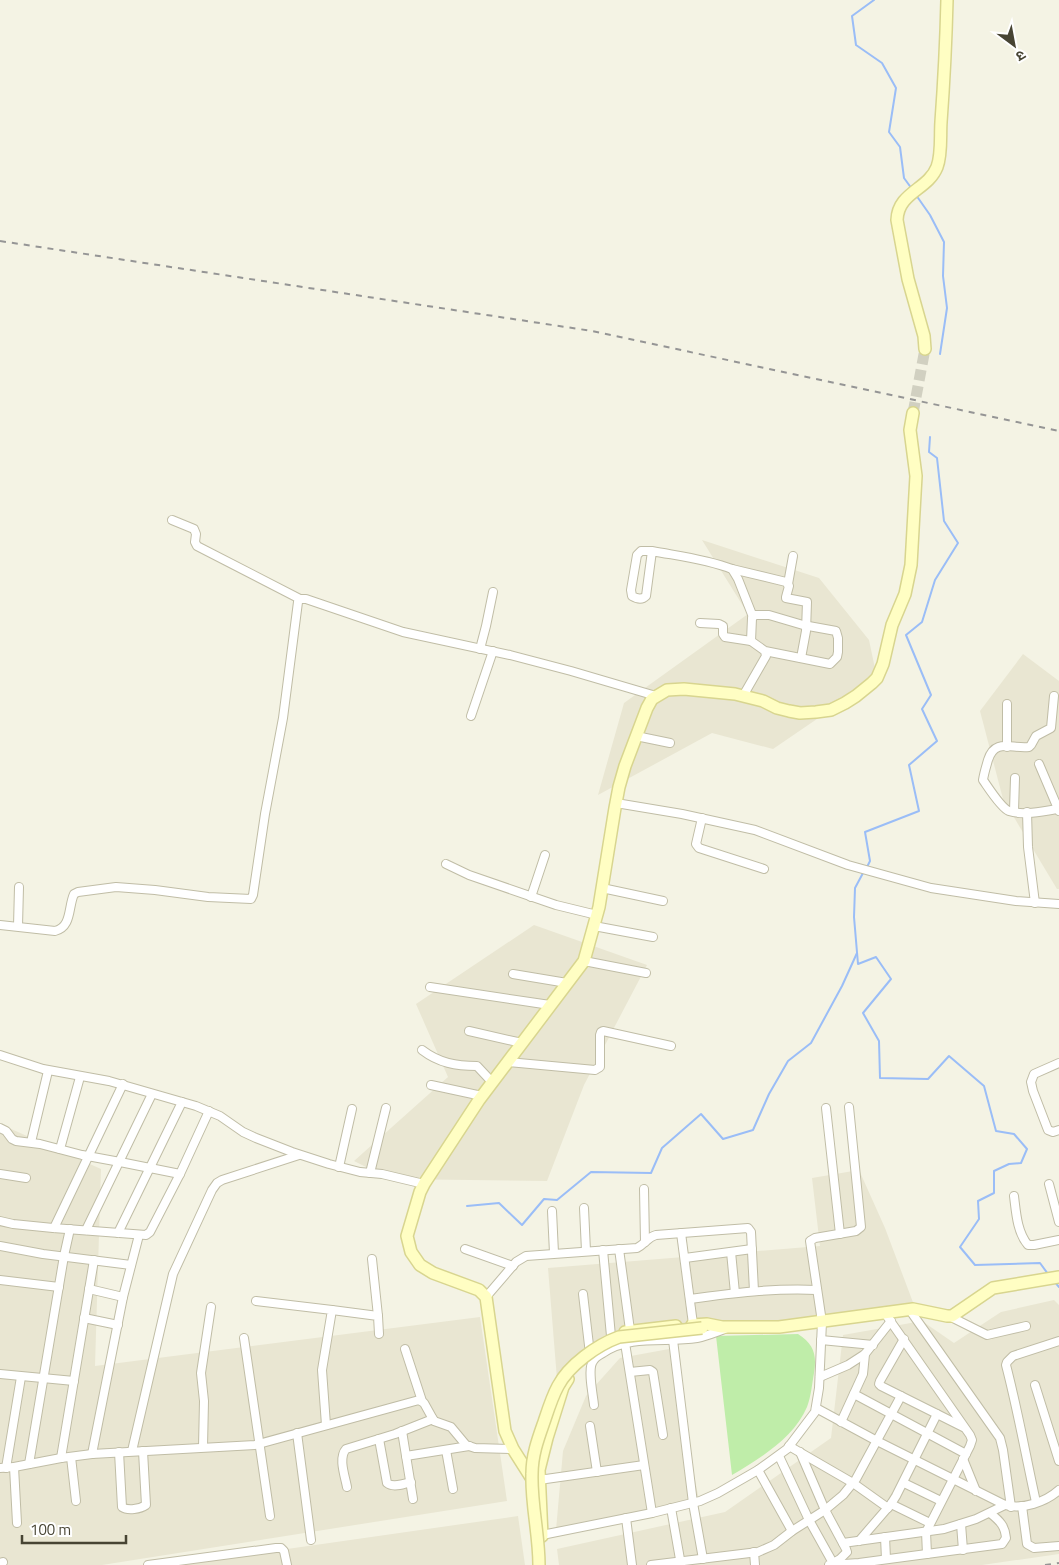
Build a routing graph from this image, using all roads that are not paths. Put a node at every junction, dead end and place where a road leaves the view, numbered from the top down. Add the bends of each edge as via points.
1 (947, 0) edge
2 (925, 349) tunnel mouth
3 (913, 413) tunnel mouth
4 (172, 520) dead end
5 (652, 551) junction
6 (793, 556) dead end
7 (732, 569) junction
8 (788, 584) junction
9 (493, 592) dead end
10 (300, 599) junction
11 (752, 616) junction
12 (700, 623) dead end
13 (806, 625) junction
14 (751, 642) junction
15 (480, 649) junction
16 (493, 651) junction
17 (765, 651) junction
18 (801, 658) junction
19 (656, 696) junction
20 (743, 696) junction
21 (1054, 696) dead end
22 (1007, 704) dead end
23 (471, 716) dead end
24 (636, 736) junction
25 (670, 744) dead end
26 (1007, 747) junction
27 (1039, 764) dead end
28 (1014, 778) dead end
29 (616, 803) junction
30 (1058, 810) edge
31 (1014, 811) junction
32 (1027, 812) junction
33 (702, 818) junction
34 (545, 855) dead end
35 (446, 864) dead end
36 (764, 869) dead end
37 (19, 887) dead end
38 (602, 888) junction
39 (532, 896) junction
40 (663, 901) dead end
41 (1035, 903) junction
42 (1059, 904) edge
43 (597, 914) junction
44 (0, 925) edge
45 (18, 926) junction
46 (594, 926) junction
47 (652, 937) dead end
48 (584, 961) junction
49 (646, 973) dead end
50 (513, 974) dead end
51 (567, 983) junction
52 (430, 987) dead end
53 (550, 1006) junction
54 (469, 1031) dead end
55 (522, 1043) junction
56 (671, 1046) dead end
57 (422, 1050) dead end
58 (0, 1055) edge
59 (508, 1062) junction
60 (1059, 1063) edge
61 (48, 1071) junction
62 (80, 1077) junction
63 (492, 1082) junction
64 (122, 1084) junction
65 (431, 1085) dead end
66 (152, 1094) junction
67 (482, 1096) junction
68 (182, 1102) junction
69 (849, 1107) dead end
70 (386, 1108) dead end
71 (826, 1108) dead end
72 (352, 1109) dead end
73 (209, 1111) junction
74 (0, 1128) edge
75 (1059, 1130) edge
76 (31, 1142) junction
77 (60, 1149) junction
78 (299, 1155) junction
79 (88, 1156) junction
80 (120, 1162) junction
81 (339, 1167) junction
82 (150, 1168) junction
83 (370, 1173) junction
84 (0, 1174) edge
85 (180, 1174) junction
86 (26, 1178) dead end
87 (424, 1184) junction
88 (644, 1189) dead end
89 (1059, 1189) edge
90 (1014, 1196) dead end
91 (584, 1208) dead end
92 (552, 1211) dead end
93 (1058, 1216) edge
94 (0, 1222) edge
95 (54, 1228) junction
96 (70, 1229) junction
97 (86, 1230) junction
98 (118, 1233) junction
99 (682, 1233) junction
100 (840, 1234) junction
101 (139, 1235) junction
102 (1059, 1240) edge
103 (645, 1242) junction
104 (0, 1246) edge
105 (465, 1249) dead end
106 (620, 1249) junction
107 (752, 1249) junction
108 (603, 1250) junction
109 (586, 1251) junction
110 (731, 1252) junction
111 (554, 1253) junction
112 (64, 1256) junction
113 (685, 1258) junction
114 (372, 1259) dead end
115 (94, 1260) junction
116 (131, 1265) junction
117 (513, 1266) junction
118 (1058, 1277) edge
119 (0, 1280) edge
120 (59, 1287) junction
121 (89, 1289) junction
122 (817, 1290) junction
123 (754, 1291) junction
124 (735, 1293) junction
125 (584, 1294) dead end
126 (123, 1297) junction
127 (486, 1297) junction
128 (690, 1299) junction
129 (256, 1301) dead end
130 (211, 1307) dead end
131 (909, 1309) junction
132 (332, 1310) junction
133 (378, 1316) junction
134 (888, 1316) junction
135 (949, 1316) junction
136 (84, 1318) junction
137 (822, 1322) junction
138 (118, 1325) junction
139 (697, 1326) junction
140 (1026, 1326) dead end
141 (731, 1327) junction
142 (630, 1330) junction
143 (379, 1334) dead end
144 (610, 1336) junction
145 (244, 1338) dead end
146 (904, 1339) junction
147 (673, 1340) junction
148 (821, 1340) junction
149 (1059, 1341) edge
150 (625, 1343) junction
151 (873, 1345) junction
152 (405, 1349) dead end
153 (590, 1354) junction
154 (865, 1354) junction
155 (630, 1372) junction
156 (0, 1374) edge
157 (820, 1376) junction
158 (21, 1377) junction
159 (43, 1379) junction
160 (74, 1381) junction
161 (1035, 1385) dead end
162 (854, 1394) junction
163 (900, 1396) junction
164 (422, 1400) junction
165 (594, 1405) dead end
166 (816, 1408) junction
167 (891, 1414) junction
168 (937, 1414) junction
169 (432, 1419) junction
170 (841, 1422) junction
171 (326, 1426) junction
172 (590, 1426) dead end
173 (964, 1427) junction
174 (402, 1431) junction
175 (297, 1434) junction
176 (927, 1434) junction
177 (663, 1435) dead end
178 (379, 1439) junction
179 (877, 1441) junction
180 (259, 1444) junction
181 (469, 1446) junction
182 (790, 1446) junction
183 (203, 1447) junction
184 (513, 1449) junction
185 (446, 1450) junction
186 (143, 1451) junction
187 (119, 1452) junction
188 (132, 1452) junction
189 (800, 1452) junction
190 (92, 1454) junction
191 (71, 1456) junction
192 (406, 1456) junction
193 (779, 1456) junction
194 (964, 1456) junction
195 (61, 1458) junction
196 (915, 1460) junction
197 (1059, 1462) edge
198 (29, 1464) junction
199 (644, 1465) junction
200 (14, 1467) junction
201 (3, 1468) edge
202 (758, 1470) junction
203 (597, 1472) junction
204 (952, 1479) junction
205 (411, 1482) junction
206 (853, 1483) junction
207 (904, 1484) junction
208 (539, 1485) junction
209 (348, 1487) dead end
210 (453, 1489) dead end
211 (1059, 1490) edge
212 (976, 1491) junction
213 (413, 1498) dead end
214 (76, 1501) dead end
215 (941, 1501) junction
216 (1036, 1502) junction
217 (693, 1504) junction
218 (890, 1506) junction
219 (1008, 1506) junction
220 (1022, 1506) junction
221 (671, 1508) junction
222 (825, 1510) junction
223 (990, 1512) junction
224 (652, 1513) junction
225 (270, 1516) dead end
226 (626, 1518) junction
227 (809, 1520) junction
228 (17, 1523) dead end
229 (930, 1523) junction
230 (961, 1524) junction
231 (792, 1531) junction
232 (926, 1532) junction
233 (542, 1535) junction
234 (885, 1537) junction
235 (311, 1540) dead end
236 (859, 1541) junction
237 (843, 1543) junction
238 (1059, 1546) edge
239 (963, 1550) junction
240 (754, 1552) junction
241 (927, 1554) junction
242 (703, 1559) junction
243 (886, 1559) junction
244 (718, 1561) edge
245 (681, 1563) edge
246 (833, 1563) junction
247 (148, 1565) edge
248 (287, 1565) edge
249 (539, 1565) edge
250 (544, 1565) edge
251 (632, 1565) edge
252 (651, 1565) edge
253 (755, 1565) edge

1 - 2 street via 938,160 934,173 900,206 897,213 908,279
3 - 20 street via 910,438 916,476 911,565 886,656 876,678 865,690 831,710 800,713
4 - 10 street via 194,529 197,546
5 - 5 street via 641,551 636,557 631,590 635,598 646,596
5 - 7 street
6 - 8 street
7 - 8 street
7 - 11 street
8 - 13 street via 786,598 807,602
9 - 15 street
10 - 15 street via 403,632
10 - 45 street via 252,898 101,888 74,894 69,915 59,930
11 - 13 street via 769,614
11 - 14 street
12 - 14 street via 719,624 723,626 725,637
13 - 18 street
13 - 18 street via 836,631 838,652 830,664
14 - 17 street
15 - 16 street
16 - 19 street
16 - 23 street
17 - 18 street
17 - 20 street via 765,659
19 - 20 street via 674,689
19 - 24 street via 647,708
21 - 26 street via 1051,728 1036,736 1029,747
22 - 26 street
24 - 25 street
24 - 29 street
26 - 31 street via 997,747 990,753 984,780 1004,807
27 - 30 street
28 - 31 street
29 - 33 street
29 - 38 street
30 - 32 street
31 - 32 street
32 - 41 street
33 - 36 street via 696,844 699,848
33 - 41 street via 755,830 848,865 936,888
34 - 39 street
35 - 39 street
37 - 45 street
38 - 40 street
38 - 43 street
39 - 43 street
41 - 42 street
43 - 46 street
44 - 45 street
46 - 47 street
46 - 48 street
48 - 49 street
48 - 51 street
50 - 51 street
51 - 53 street
52 - 53 street
53 - 55 street
54 - 55 street
55 - 59 street
56 - 59 street via 601,1032 600,1067 595,1070
57 - 63 street via 438,1060 477,1066
58 - 61 street
59 - 63 street
60 - 75 street via 1034,1074 1031,1082 1048,1130
61 - 62 street
61 - 76 street
62 - 64 street
62 - 77 street
63 - 67 street
64 - 66 street
64 - 79 street
65 - 67 street
66 - 68 street
66 - 80 street
67 - 87 street
68 - 73 street
68 - 82 street
69 - 100 street via 861,1227
70 - 83 street
71 - 100 street
72 - 81 street
73 - 78 street via 243,1132
73 - 85 street
74 - 76 street via 13,1140
76 - 77 street
77 - 79 street
78 - 81 street
78 - 188 street via 222,1180 212,1190 173,1274
79 - 80 street
79 - 95 street
80 - 82 street
80 - 97 street
81 - 83 street
82 - 85 street
82 - 98 street
83 - 87 street
84 - 86 street
85 - 101 street via 148,1234
87 - 127 street via 408,1236 411,1252 420,1265 433,1273 479,1290
88 - 103 street
89 - 93 street via 1049,1187
90 - 102 street via 1019,1230 1028,1245
91 - 109 street
92 - 111 street
94 - 95 street
95 - 96 street
96 - 97 street
96 - 112 street
97 - 98 street
98 - 101 street
99 - 103 street via 656,1235
99 - 107 street via 748,1228
99 - 113 street
100 - 122 street via 810,1241
101 - 116 street
103 - 106 street via 637,1248
104 - 112 street
105 - 117 street
106 - 108 street
106 - 142 street
107 - 110 street
107 - 123 street
108 - 109 street
108 - 144 street
109 - 111 street
110 - 113 street
110 - 124 street
111 - 117 street via 526,1256
112 - 115 street
112 - 120 street
113 - 128 street
114 - 133 street
115 - 116 street
115 - 121 street
116 - 126 street
117 - 127 street
118 - 135 street via 993,1288
119 - 120 street
120 - 159 street
121 - 126 street
121 - 136 street
122 - 123 street
122 - 137 street
123 - 124 street
124 - 128 street
125 - 153 street
126 - 138 street
127 - 184 street via 503,1423
128 - 139 street
129 - 132 street
130 - 183 street via 201,1373
131 - 134 street
131 - 135 street
131 - 219 street via 1000,1438
132 - 133 street
132 - 171 street via 322,1370
133 - 143 street
134 - 137 street
134 - 146 street
134 - 151 street
135 - 140 street via 987,1334
136 - 138 street
136 - 160 street
137 - 141 street
137 - 148 street
138 - 190 street
139 - 141 street
139 - 142 street
139 - 249 street, bridge via 610,1340 587,1354 564,1376 552,1400 533,1464
141 - 147 street via 698,1338
142 - 144 street
144 - 153 street
145 - 180 street
146 - 163 street via 879,1384
146 - 173 street
147 - 150 street
147 - 217 street
148 - 151 street
148 - 157 street
149 - 216 street via 1013,1356 1006,1365
150 - 155 street
150 - 165 street via 610,1348 592,1363
151 - 154 street
152 - 164 street
153 - 208 street via 563,1387 545,1445
154 - 157 street
154 - 162 street via 863,1374
155 - 177 street via 653,1372
155 - 199 street
156 - 158 street
157 - 166 street
158 - 159 street
158 - 201 street
159 - 160 street
159 - 198 street
160 - 195 street
161 - 197 street
162 - 167 street
162 - 170 street
163 - 167 street
163 - 168 street
164 - 169 street
164 - 171 street
166 - 170 street
166 - 182 street
167 - 176 street
167 - 179 street
168 - 173 street
168 - 176 street
169 - 174 street
169 - 181 street via 451,1427
170 - 179 street
171 - 175 street
172 - 203 street
173 - 194 street via 972,1440
174 - 178 street
174 - 192 street
175 - 180 street
175 - 235 street
176 - 194 street
176 - 196 street
178 - 205 street via 387,1483 393,1486
178 - 209 street via 344,1451 342,1458
179 - 196 street
179 - 206 street
180 - 183 street
180 - 225 street
181 - 184 street
181 - 185 street
182 - 189 street
182 - 193 street
183 - 186 street
184 - 208 street
185 - 192 street
185 - 210 street
186 - 187 street via 146,1506 127,1509 122,1507
186 - 188 street
187 - 188 street
187 - 190 street
189 - 206 street
189 - 222 street
190 - 191 street
191 - 195 street
191 - 214 street
192 - 205 street
193 - 202 street
193 - 227 street
194 - 204 street
194 - 212 street
195 - 198 street
196 - 204 street
196 - 207 street
198 - 200 street
199 - 203 street
199 - 224 street
200 - 201 street
200 - 228 street
202 - 217 street
202 - 231 street
203 - 208 street
204 - 212 street
204 - 215 street
205 - 213 street
206 - 218 street
206 - 222 street via 839,1500
207 - 215 street
207 - 218 street
208 - 233 street
211 - 216 street
212 - 219 street
215 - 229 street
216 - 220 street
217 - 221 street
217 - 242 street
218 - 229 street
218 - 236 street
219 - 220 street
219 - 223 street
220 - 238 street via 1027,1544 1034,1548
221 - 224 street
221 - 245 street
222 - 227 street
222 - 237 street
223 - 230 street
223 - 239 street via 1005,1527 1005,1541
224 - 226 street
226 - 233 street
226 - 251 street
227 - 231 street
227 - 246 street
229 - 232 street
230 - 232 street
230 - 239 street
231 - 240 street via 770,1547
232 - 234 street
232 - 241 street
233 - 250 street
234 - 236 street
234 - 243 street
236 - 237 street
237 - 246 street via 847,1552
239 - 241 street
240 - 244 street
240 - 253 street
241 - 243 street
242 - 244 street
242 - 245 street
243 - 246 street via 829,1565
245 - 252 street
247 - 248 street via 280,1548 284,1551

